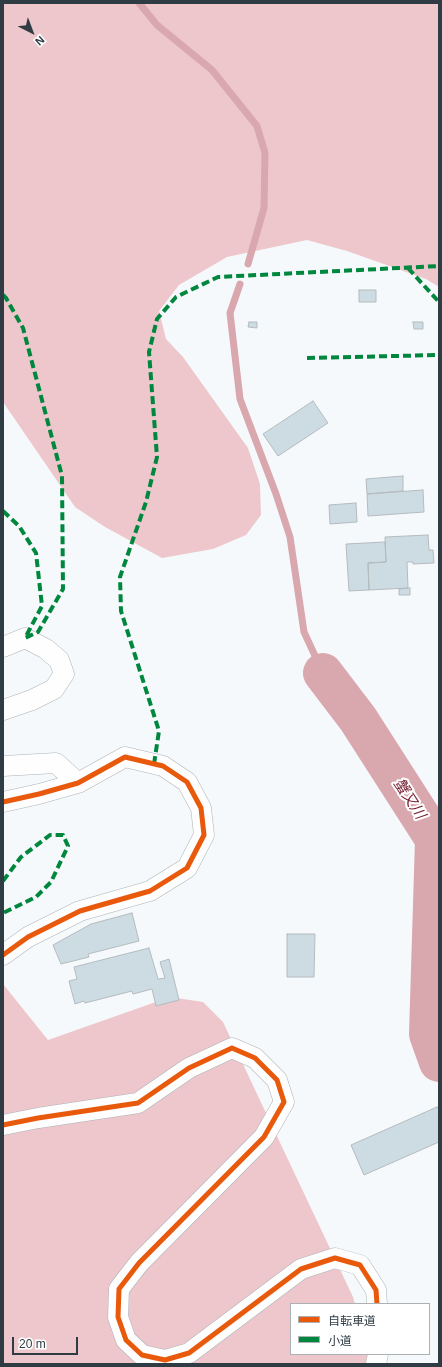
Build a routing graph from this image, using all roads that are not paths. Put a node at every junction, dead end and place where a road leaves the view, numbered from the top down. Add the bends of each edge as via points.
1 (3, 647) edge
2 (3, 710) edge
3 (3, 766) edge
4 (78, 783) junction
5 (3, 802) edge
6 (3, 955) edge
7 (3, 1125) edge
8 (377, 1303) edge

1 - 2 street via 25,638 46,648 59,660 64,674 54,689
3 - 4 street via 56,762
4 - 5 street
4 - 6 street via 125,757 163,766 187,782 201,808 204,835 187,868 150,891 80,911 28,937
7 - 8 street via 138,1103 189,1068 232,1048 255,1058 277,1080 284,1102 264,1137 139,1263 119,1289 118,1318 126,1340 142,1355 165,1360 189,1353 301,1269 335,1258 360,1265 376,1290

